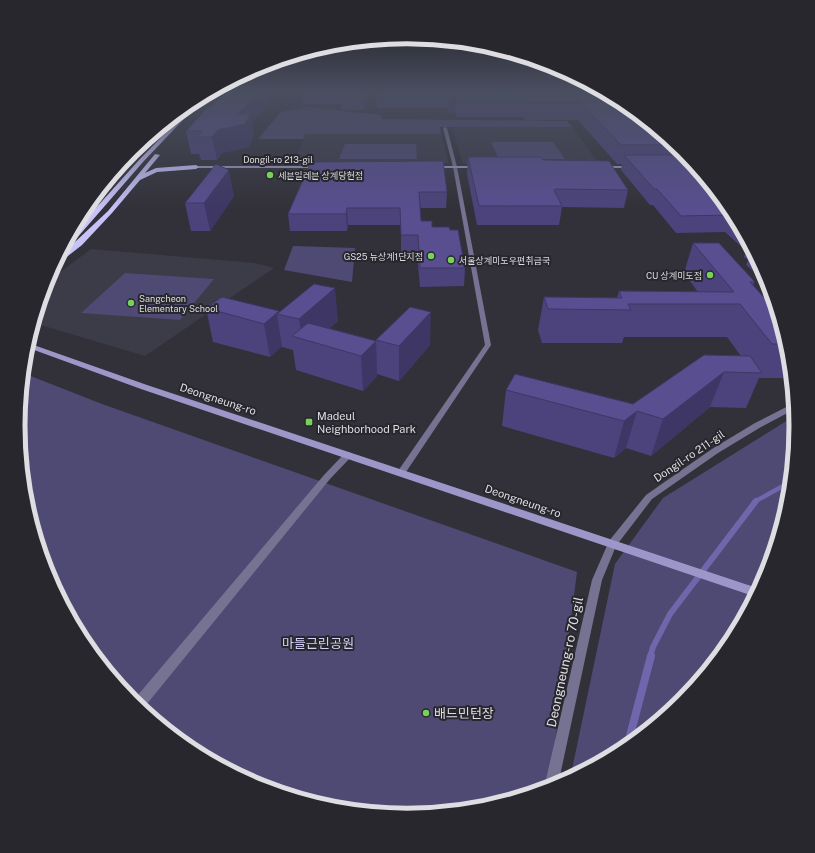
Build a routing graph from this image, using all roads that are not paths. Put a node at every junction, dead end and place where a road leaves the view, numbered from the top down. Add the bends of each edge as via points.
1 (174, 130) edge
2 (178, 130) edge
3 (446, 130) edge
4 (171, 139) dead end
5 (162, 149) dead end
6 (152, 161) junction
7 (196, 167) junction
8 (324, 167) edge
9 (432, 167) edge
10 (455, 167) junction
11 (484, 167) edge
12 (593, 167) edge
13 (633, 167) edge
14 (135, 181) junction
15 (123, 183) junction
16 (115, 191) junction
17 (119, 200) junction
18 (114, 206) junction
19 (86, 218) edge
20 (86, 225) junction
21 (76, 235) edge
22 (66, 253) edge
23 (33, 347) edge
24 (789, 409) edge
25 (348, 455) junction
26 (401, 473) junction
27 (612, 544) junction
28 (753, 591) edge
29 (141, 700) edge
30 (553, 781) edge

1 - 15 highway
2 - 4 highway
3 - 10 street
5 - 6 highway
6 - 7 highway via 172,166
6 - 14 highway
7 - 8 main road, Dongil-ro 213-gil
7 - 14 highway via 156,170
9 - 10 main road
10 - 11 main road
10 - 26 street via 488,345
12 - 13 main road
14 - 17 highway
15 - 16 highway
15 - 17 highway
16 - 19 highway
16 - 20 highway
17 - 18 highway
18 - 20 highway
18 - 22 highway
20 - 21 highway
23 - 25 main road, Deongneung-ro
24 - 27 street, Dongil-ro 211-gil via 715,450 649,497
25 - 26 main road, Deongneung-ro
25 - 29 street
26 - 27 main road, Deongneung-ro
27 - 28 main road, Deongneung-ro
27 - 30 street, Deongneung-ro 70-gil via 597,580

